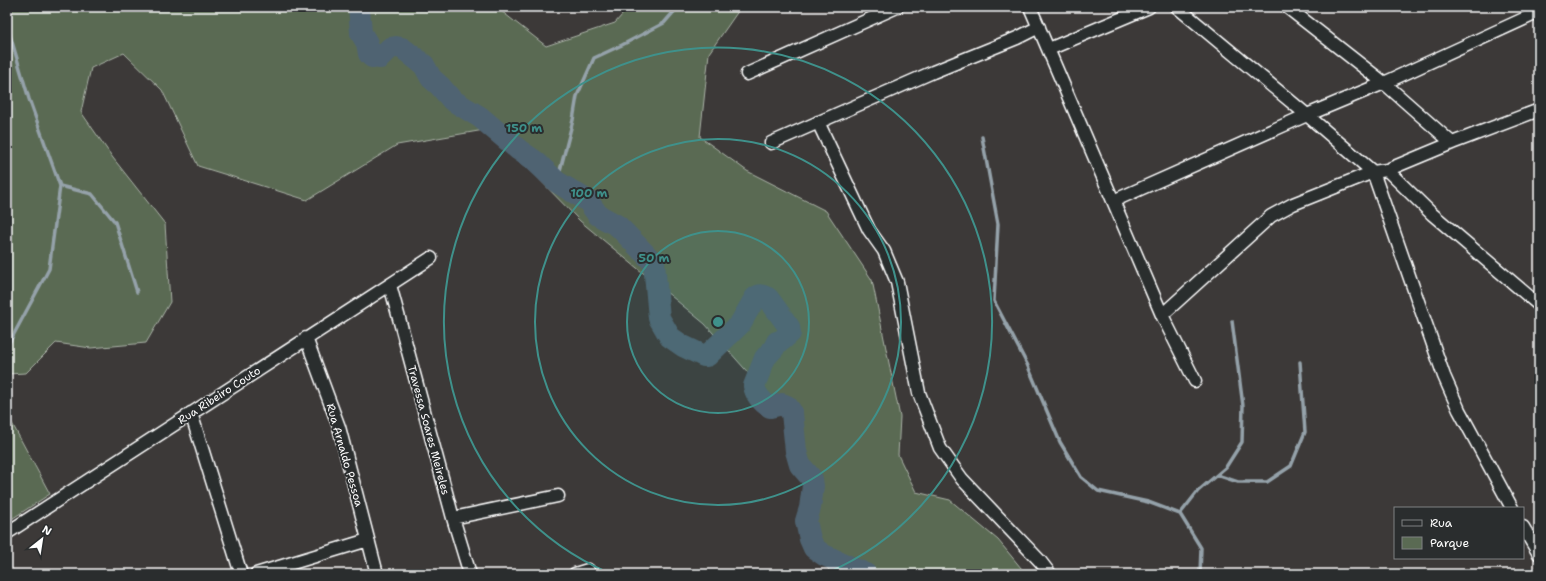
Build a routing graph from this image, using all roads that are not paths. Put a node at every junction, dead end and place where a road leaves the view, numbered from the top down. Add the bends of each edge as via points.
1 (897, 7) edge
2 (1030, 7) edge
3 (1149, 7) edge
4 (1177, 7) edge
5 (1287, 7) edge
6 (1539, 12) edge
7 (1039, 27) junction
8 (1049, 49) junction
9 (747, 74) dead end
10 (1384, 83) junction
11 (1539, 110) edge
12 (1307, 114) junction
13 (818, 122) junction
14 (1452, 142) junction
15 (771, 143) dead end
16 (1387, 170) junction
17 (1373, 172) junction
18 (1113, 202) junction
19 (430, 258) dead end
20 (390, 285) junction
21 (1539, 305) edge
22 (1162, 315) junction
23 (306, 338) junction
24 (1195, 381) dead end
25 (191, 413) junction
26 (558, 496) dead end
27 (1511, 507) edge
28 (453, 518) junction
29 (1524, 529) edge
30 (7, 533) edge
31 (368, 540) junction
32 (1539, 554) edge
33 (588, 570) dead end
34 (241, 574) edge
35 (256, 574) edge
36 (377, 574) edge
37 (470, 574) edge
38 (575, 574) edge
39 (1050, 574) edge

1 - 9 street
2 - 7 street
3 - 8 street
4 - 12 street
5 - 10 street
6 - 10 street
7 - 8 street
7 - 13 street
8 - 18 street
10 - 12 street
10 - 14 street
11 - 14 street
12 - 17 street
12 - 18 street
13 - 15 street
13 - 39 street via 869,230 884,251 896,282 918,394 940,448 962,479
14 - 16 street
16 - 17 street
16 - 21 street via 1432,214
17 - 22 street via 1293,204 1271,216
17 - 27 street via 1444,376 1459,410
18 - 22 street
19 - 20 street, Rua Ribeiro Couto
20 - 23 street, Rua Ribeiro Couto
20 - 28 street, Travessa Soares Meireles
22 - 24 street
23 - 25 street, Rua Ribeiro Couto
23 - 31 street, Rua Arnaldo Pessoa via 339,427
25 - 30 street, Rua Ribeiro Couto
25 - 34 street
26 - 28 street
28 - 37 street, Travessa Soares Meireles
29 - 32 street
31 - 35 street
31 - 36 street, Rua Arnaldo Pessoa
33 - 38 street

